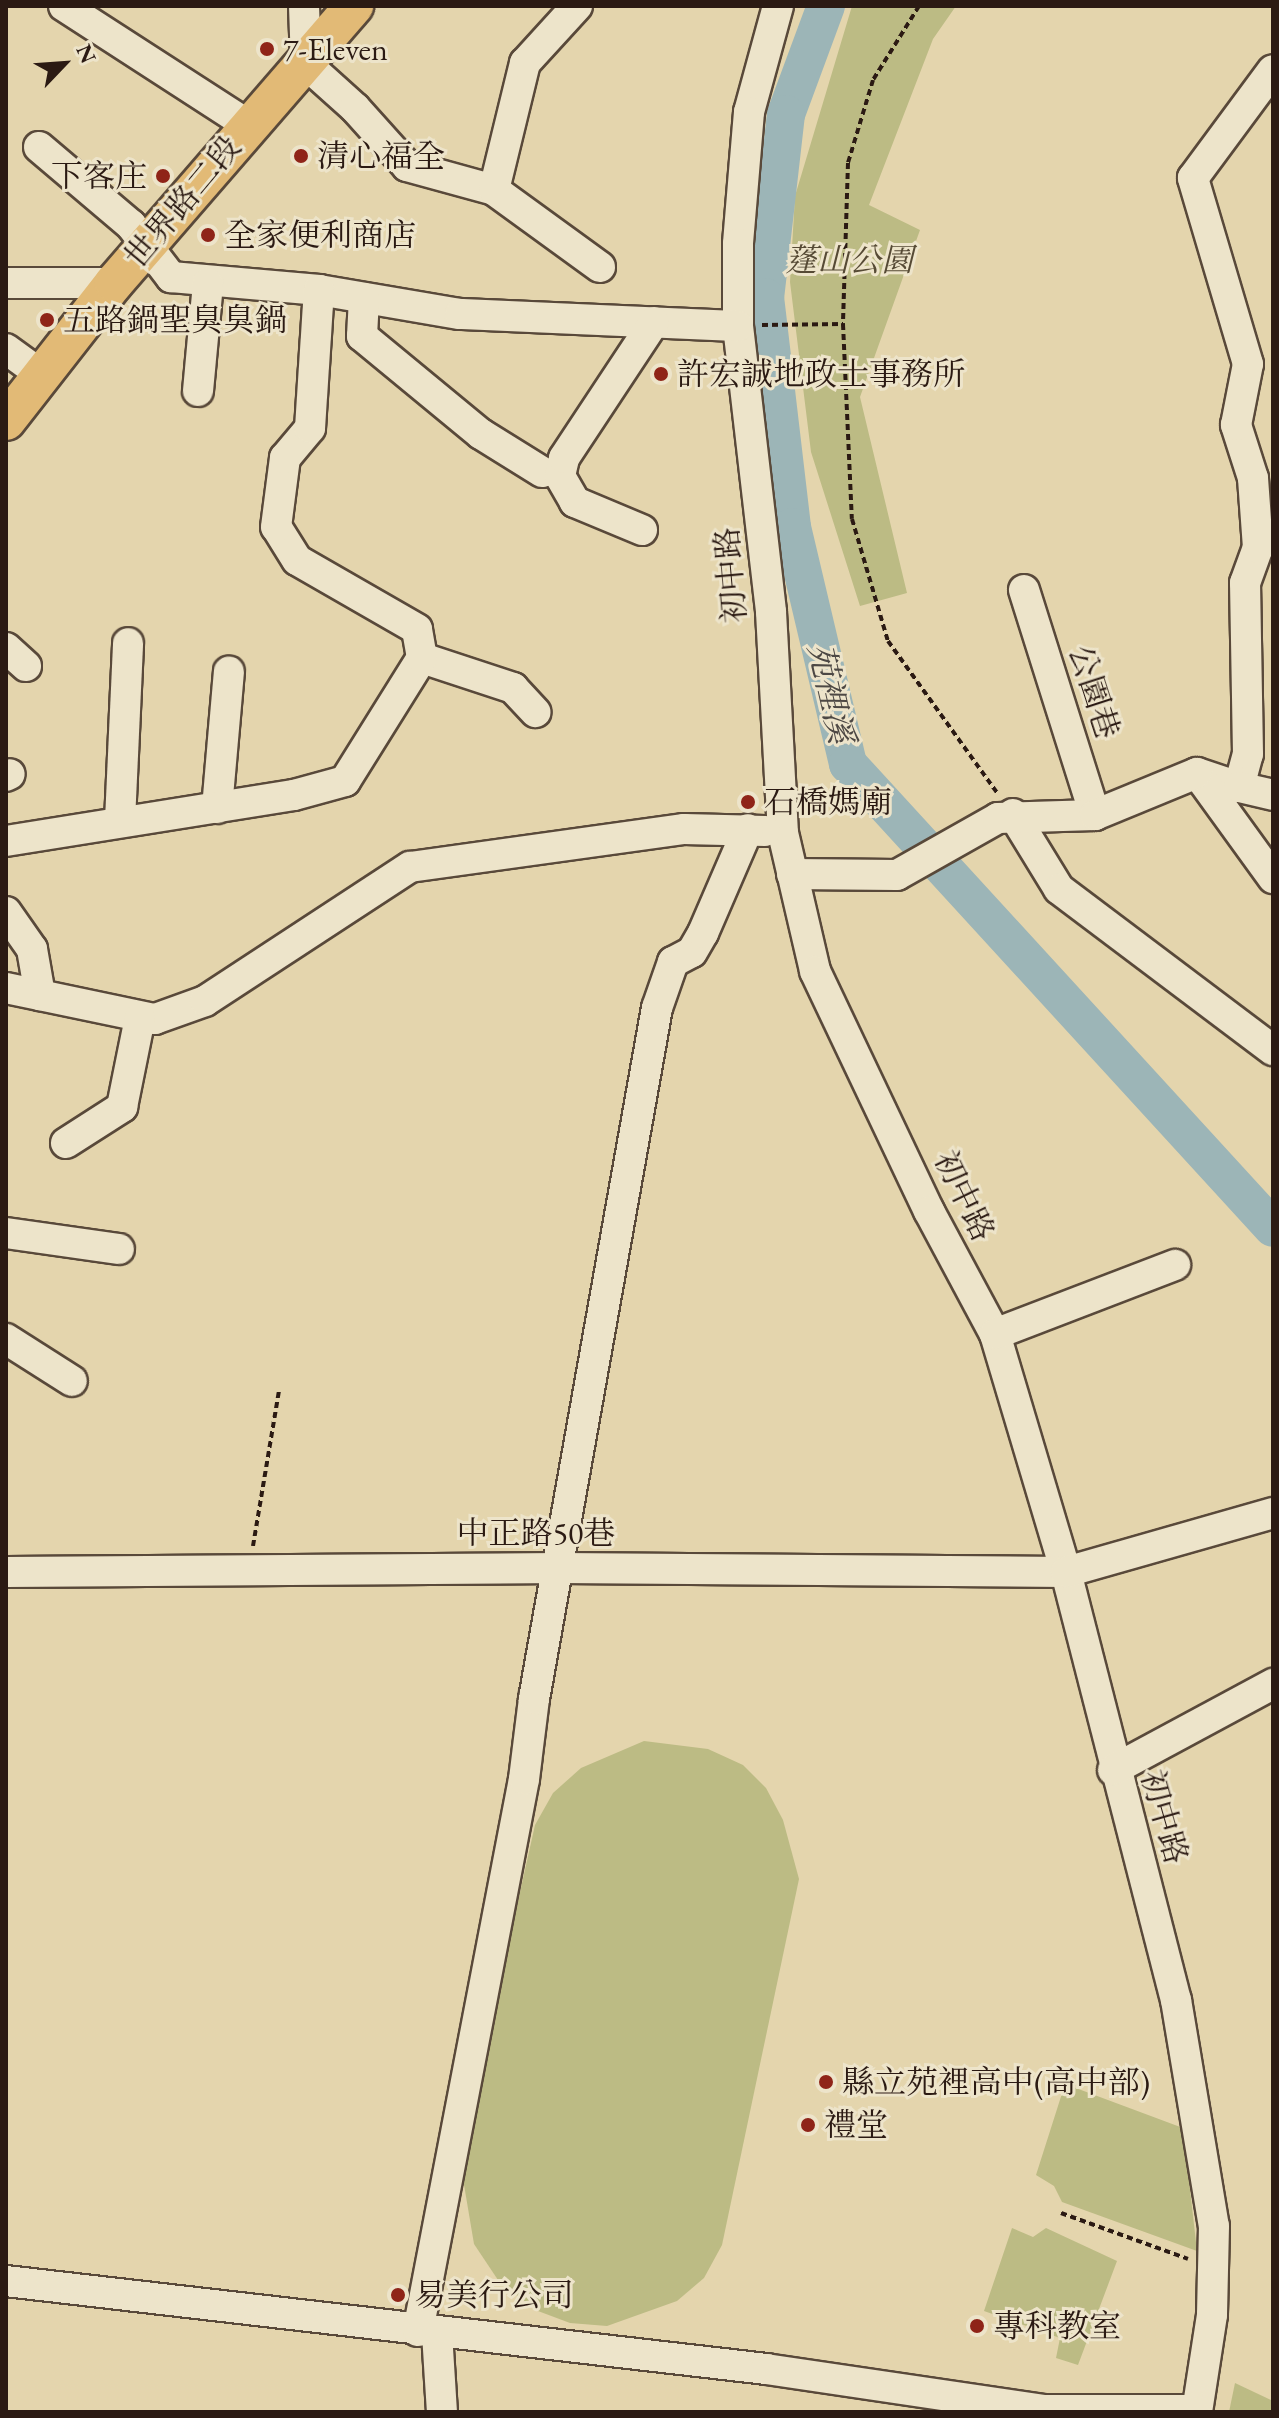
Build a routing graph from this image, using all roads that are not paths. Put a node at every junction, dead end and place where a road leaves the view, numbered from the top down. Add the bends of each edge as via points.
1 (64, 6) edge
2 (304, 6) edge
3 (354, 6) edge
4 (577, 6) edge
5 (778, 6) edge
6 (306, 64) junction
7 (1273, 70) edge
8 (248, 125) junction
9 (39, 147) dead end
10 (494, 190) junction
11 (147, 246) junction
12 (600, 267) dead end
13 (6, 283) edge
14 (114, 283) junction
15 (208, 283) junction
16 (319, 290) junction
17 (364, 298) junction
18 (654, 322) junction
19 (738, 326) junction
20 (6, 349) edge
21 (43, 376) junction
22 (198, 391) dead end
23 (6, 421) edge
24 (542, 472) dead end
25 (1263, 475) edge
26 (642, 530) dead end
27 (1024, 590) dead end
28 (128, 643) dead end
29 (422, 658) junction
30 (229, 672) dead end
31 (535, 712) dead end
32 (1197, 773) junction
33 (1239, 787) junction
34 (1273, 795) edge
35 (217, 808) junction
36 (1095, 815) junction
37 (1005, 816) junction
38 (120, 821) junction
39 (748, 829) junction
40 (783, 833) junction
41 (6, 841) edge
42 (792, 874) junction
43 (1273, 878) edge
44 (6, 912) edge
45 (6, 988) edge
46 (40, 995) junction
47 (140, 1018) junction
48 (1273, 1050) edge
49 (66, 1143) dead end
50 (6, 1233) edge
51 (119, 1249) dead end
52 (1175, 1265) dead end
53 (995, 1334) junction
54 (6, 1339) edge
55 (72, 1381) dead end
56 (1273, 1513) edge
57 (560, 1568) junction
58 (6, 1572) edge
59 (1066, 1572) junction
60 (1273, 1684) edge
61 (1113, 1770) junction
62 (6, 2281) edge
63 (427, 2332) junction
64 (945, 2404) edge
65 (1197, 2411) edge
66 (442, 2412) edge

1 - 8 street
2 - 6 street
3 - 6 main road, 世界路二段
4 - 10 street via 525,63
5 - 19 street, 初中路 via 749,112 738,244
6 - 8 main road, 世界路二段
6 - 10 street via 407,166
7 - 25 street via 1193,178 1248,364 1236,425
8 - 11 main road, 世界路二段
9 - 11 street via 131,225
10 - 12 street
11 - 14 main road, 世界路二段
11 - 15 street via 171,277
13 - 14 street
14 - 21 main road, 世界路二段
15 - 16 street
15 - 22 street
16 - 17 street
16 - 29 street via 310,428 285,458 276,527 297,560 417,629
17 - 18 street via 460,314
17 - 24 street via 362,336 481,434
18 - 19 street
18 - 26 street via 564,458 560,476 575,502
19 - 40 street, 初中路 via 771,612
20 - 21 street
21 - 23 main road, 世界路二段
25 - 33 street via 1258,548 1245,583 1248,754
27 - 36 street, 公園巷
28 - 38 street
29 - 31 street via 513,688
29 - 35 street via 345,781
30 - 35 street
32 - 33 street
32 - 36 street
32 - 43 street
33 - 34 street
35 - 38 street
36 - 37 street
37 - 42 street via 897,875
37 - 48 street via 1059,889
38 - 41 street
39 - 40 street
39 - 47 street via 684,829 410,867 205,1001 155,1019
39 - 57 street via 703,933 692,952 673,962 657,1008
40 - 42 street, 初中路
42 - 53 street, 初中路 via 815,971 929,1211
44 - 46 street via 32,949
45 - 46 street
46 - 47 street
47 - 49 street via 122,1107
50 - 51 street
52 - 53 street
53 - 59 street, 初中路
54 - 55 street
56 - 59 street, 中正路50巷
57 - 58 street, 中正路50巷
57 - 59 street, 中正路50巷
57 - 63 street
59 - 61 street, 初中路
60 - 61 street
61 - 65 street, 初中路 via 1176,2000 1214,2226
62 - 63 street
63 - 64 street via 766,2369
63 - 66 street
64 - 65 street

